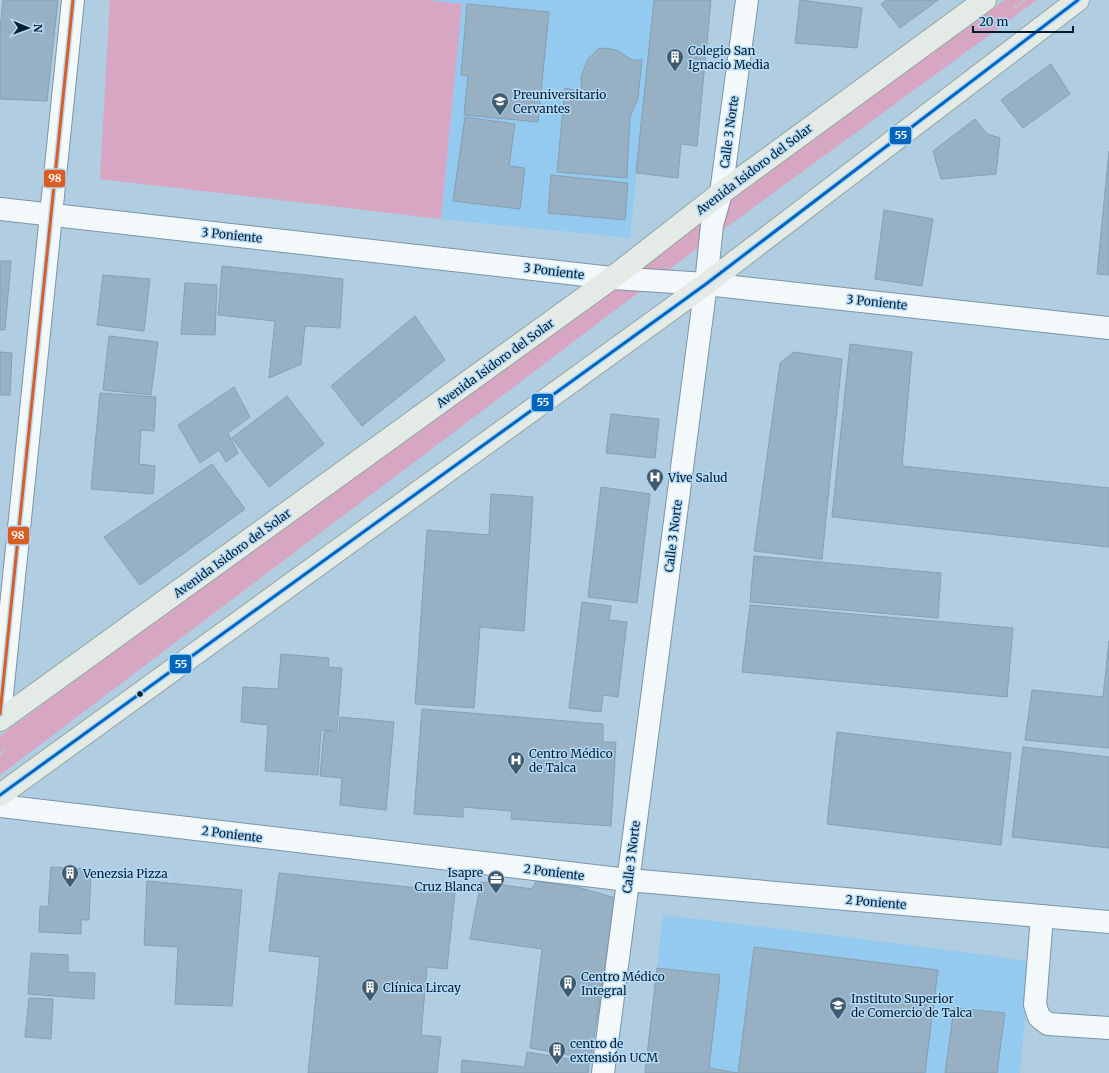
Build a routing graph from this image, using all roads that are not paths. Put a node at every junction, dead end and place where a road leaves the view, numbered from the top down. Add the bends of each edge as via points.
1 (73, 0) edge
2 (746, 0) edge
3 (985, 0) edge
4 (1078, 0) edge
5 (721, 193) junction
6 (0, 209) edge
7 (51, 215) junction
8 (612, 278) junction
9 (706, 284) junction
10 (1109, 328) edge
11 (0, 714) edge
12 (0, 720) edge
13 (0, 795) edge
14 (0, 806) edge
15 (628, 880) junction
16 (1042, 916) junction
17 (1109, 922) edge
18 (1109, 1028) edge
19 (603, 1073) edge

1 - 7 street
2 - 5 street, Calle 3 Norte
3 - 5 main road, Avenida Isidoro del Solar
4 - 9 main road
5 - 8 main road, Avenida Isidoro del Solar
5 - 9 street, Calle 3 Norte via 712,225
6 - 7 street, 3 Poniente
7 - 8 street, 3 Poniente
7 - 11 street
8 - 9 street, 3 Poniente
8 - 12 main road, Avenida Isidoro del Solar
9 - 10 street, 3 Poniente
9 - 13 main road
9 - 15 street, Calle 3 Norte
14 - 15 street, 2 Poniente
15 - 16 street, 2 Poniente
15 - 19 street, Calle 3 Norte
16 - 17 street, 2 Poniente
16 - 18 street via 1035,1005 1040,1017 1048,1024

